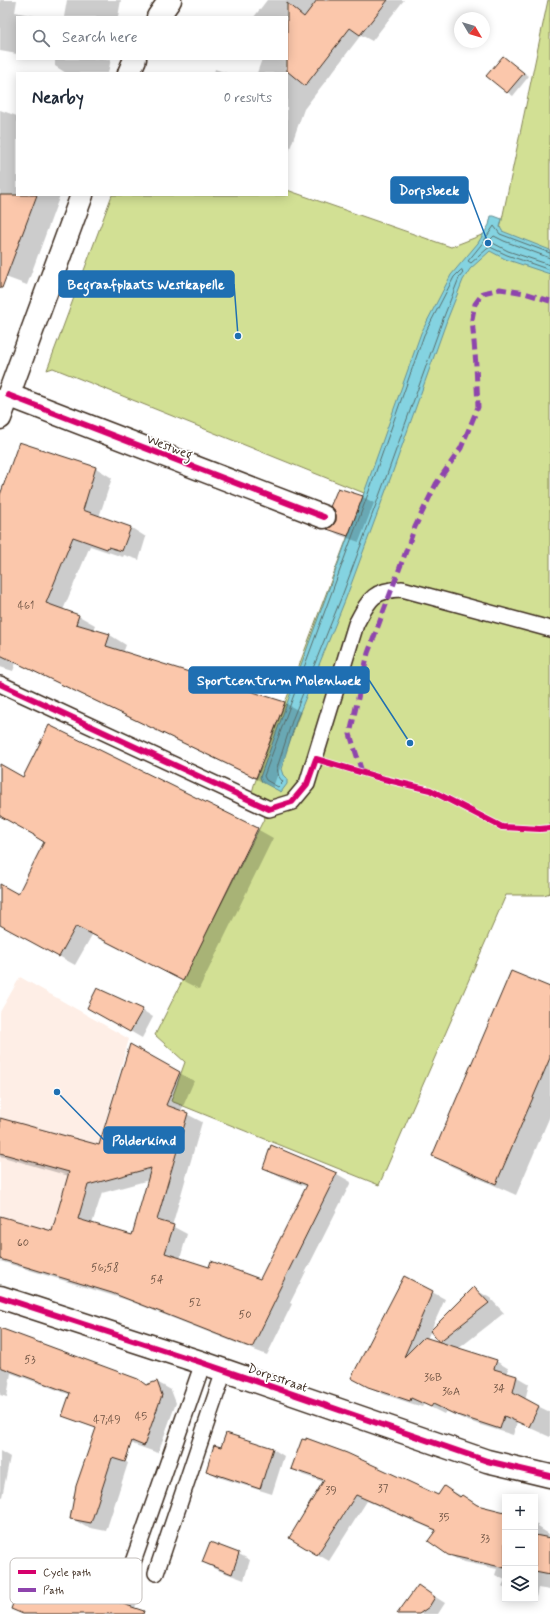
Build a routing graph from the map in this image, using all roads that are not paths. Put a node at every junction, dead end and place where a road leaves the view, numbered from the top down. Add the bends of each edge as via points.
1 (135, 60) edge
2 (129, 72) edge
3 (82, 196) edge
4 (8, 395) junction
5 (0, 418) edge
6 (324, 517) dead end
7 (550, 629) edge
8 (0, 684) edge
9 (0, 1297) edge
10 (203, 1363) junction
11 (224, 1371) junction
12 (550, 1476) edge
13 (134, 1558) edge
14 (156, 1573) dead end

1 - 2 street
3 - 4 street
4 - 5 street
4 - 6 street, Westweg
7 - 8 lane via 402,589 380,592 367,602 356,624 307,784 292,802 269,809
9 - 10 street, Dorpsstraat
10 - 11 street, Dorpsstraat
10 - 13 lane
11 - 12 street, Dorpsstraat via 487,1460
11 - 14 lane

